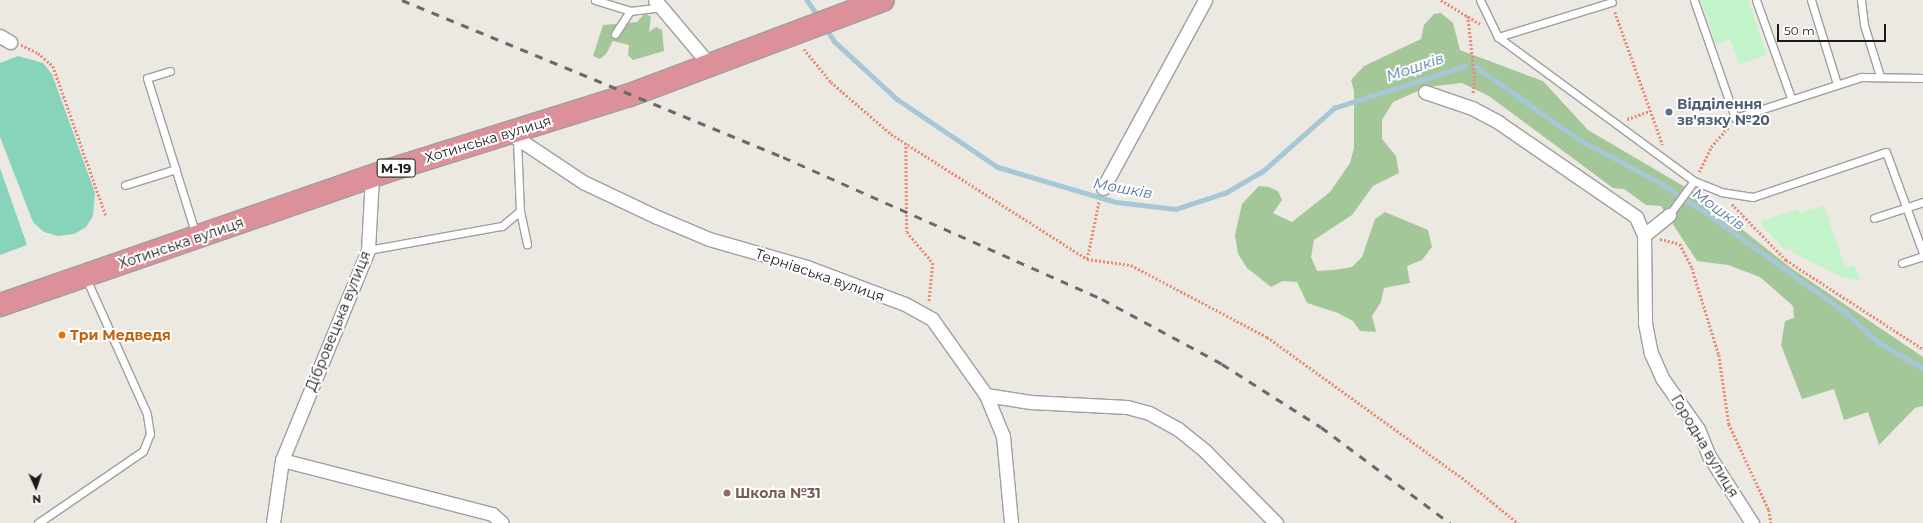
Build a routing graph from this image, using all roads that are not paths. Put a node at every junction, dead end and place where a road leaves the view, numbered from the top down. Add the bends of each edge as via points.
1 (595, 0) edge
2 (883, 0) edge
3 (1205, 0) edge
4 (1481, 0) edge
5 (1694, 0) edge
6 (1756, 0) edge
7 (1811, 0) edge
8 (1861, 0) edge
9 (1612, 2) road end
10 (659, 3) edge
11 (857, 6) edge
12 (630, 11) junction
13 (615, 34) dead end
14 (1498, 37) junction
15 (708, 63) junction
16 (170, 71) dead end
17 (1880, 76) junction
18 (1923, 78) edge
19 (1837, 84) junction
20 (1425, 92) dead end
21 (1792, 98) junction
22 (513, 136) junction
23 (176, 169) junction
24 (372, 177) junction
25 (1694, 181) junction
26 (125, 185) dead end
27 (1103, 188) dead end
28 (1923, 202) edge
29 (1906, 208) junction
30 (520, 211) junction
31 (1669, 215) joint
32 (1874, 218) dead end
33 (1644, 235) junction
34 (197, 238) junction
35 (527, 244) dead end
36 (368, 250) junction
37 (1923, 255) edge
38 (1902, 263) dead end
39 (85, 276) junction
40 (0, 306) edge
41 (986, 395) junction
42 (282, 460) junction
43 (38, 523) edge
44 (274, 523) edge
45 (502, 523) edge
46 (1011, 523) edge
47 (1276, 523) edge
48 (1752, 523) edge

1 - 12 lane
2 - 11 highway, Хотинська вулиця / М-19
3 - 27 street
4 - 14 lane
5 - 21 lane via 1735,118
6 - 21 lane
7 - 19 lane
8 - 17 lane via 1864,24
9 - 14 lane
10 - 12 lane
10 - 15 street
11 - 15 highway, Хотинська вулиця / М-19 via 797,40
12 - 13 lane
14 - 25 lane
15 - 22 highway, Хотинська вулиця / М-19 via 630,96
16 - 23 lane via 147,78
17 - 18 lane
17 - 19 lane via 1861,77
19 - 21 lane
20 - 33 street via 1472,108 1498,122 1636,217
22 - 24 highway, Хотинська вулиця / М-19
22 - 30 lane
22 - 41 street, Тернівська вулиця via 583,182 709,240 807,267 905,304 932,319
23 - 26 lane
23 - 34 lane
24 - 34 highway, Хотинська вулиця / М-19
24 - 36 street, Дібровецька вулиця
25 - 29 lane via 1721,192 1753,197 1886,152
25 - 31 lane
28 - 29 lane
29 - 32 lane
29 - 37 lane
30 - 35 lane
30 - 36 lane via 502,226
31 - 33 street
33 - 48 street, Городна вулиця via 1645,323 1651,353 1662,378 1698,430 1709,456
34 - 39 highway, Хотинська вулиця / М-19
36 - 42 street, Дібровецька вулиця
37 - 38 lane
39 - 40 highway, Хотинська вулиця / М-19
39 - 43 lane via 147,414 150,434 143,451
41 - 46 street, Тернівська вулиця via 1003,436
41 - 47 street via 1030,402 1127,408 1149,413 1178,429 1206,452
42 - 44 street, Дібровецька вулиця
42 - 45 street via 492,514

